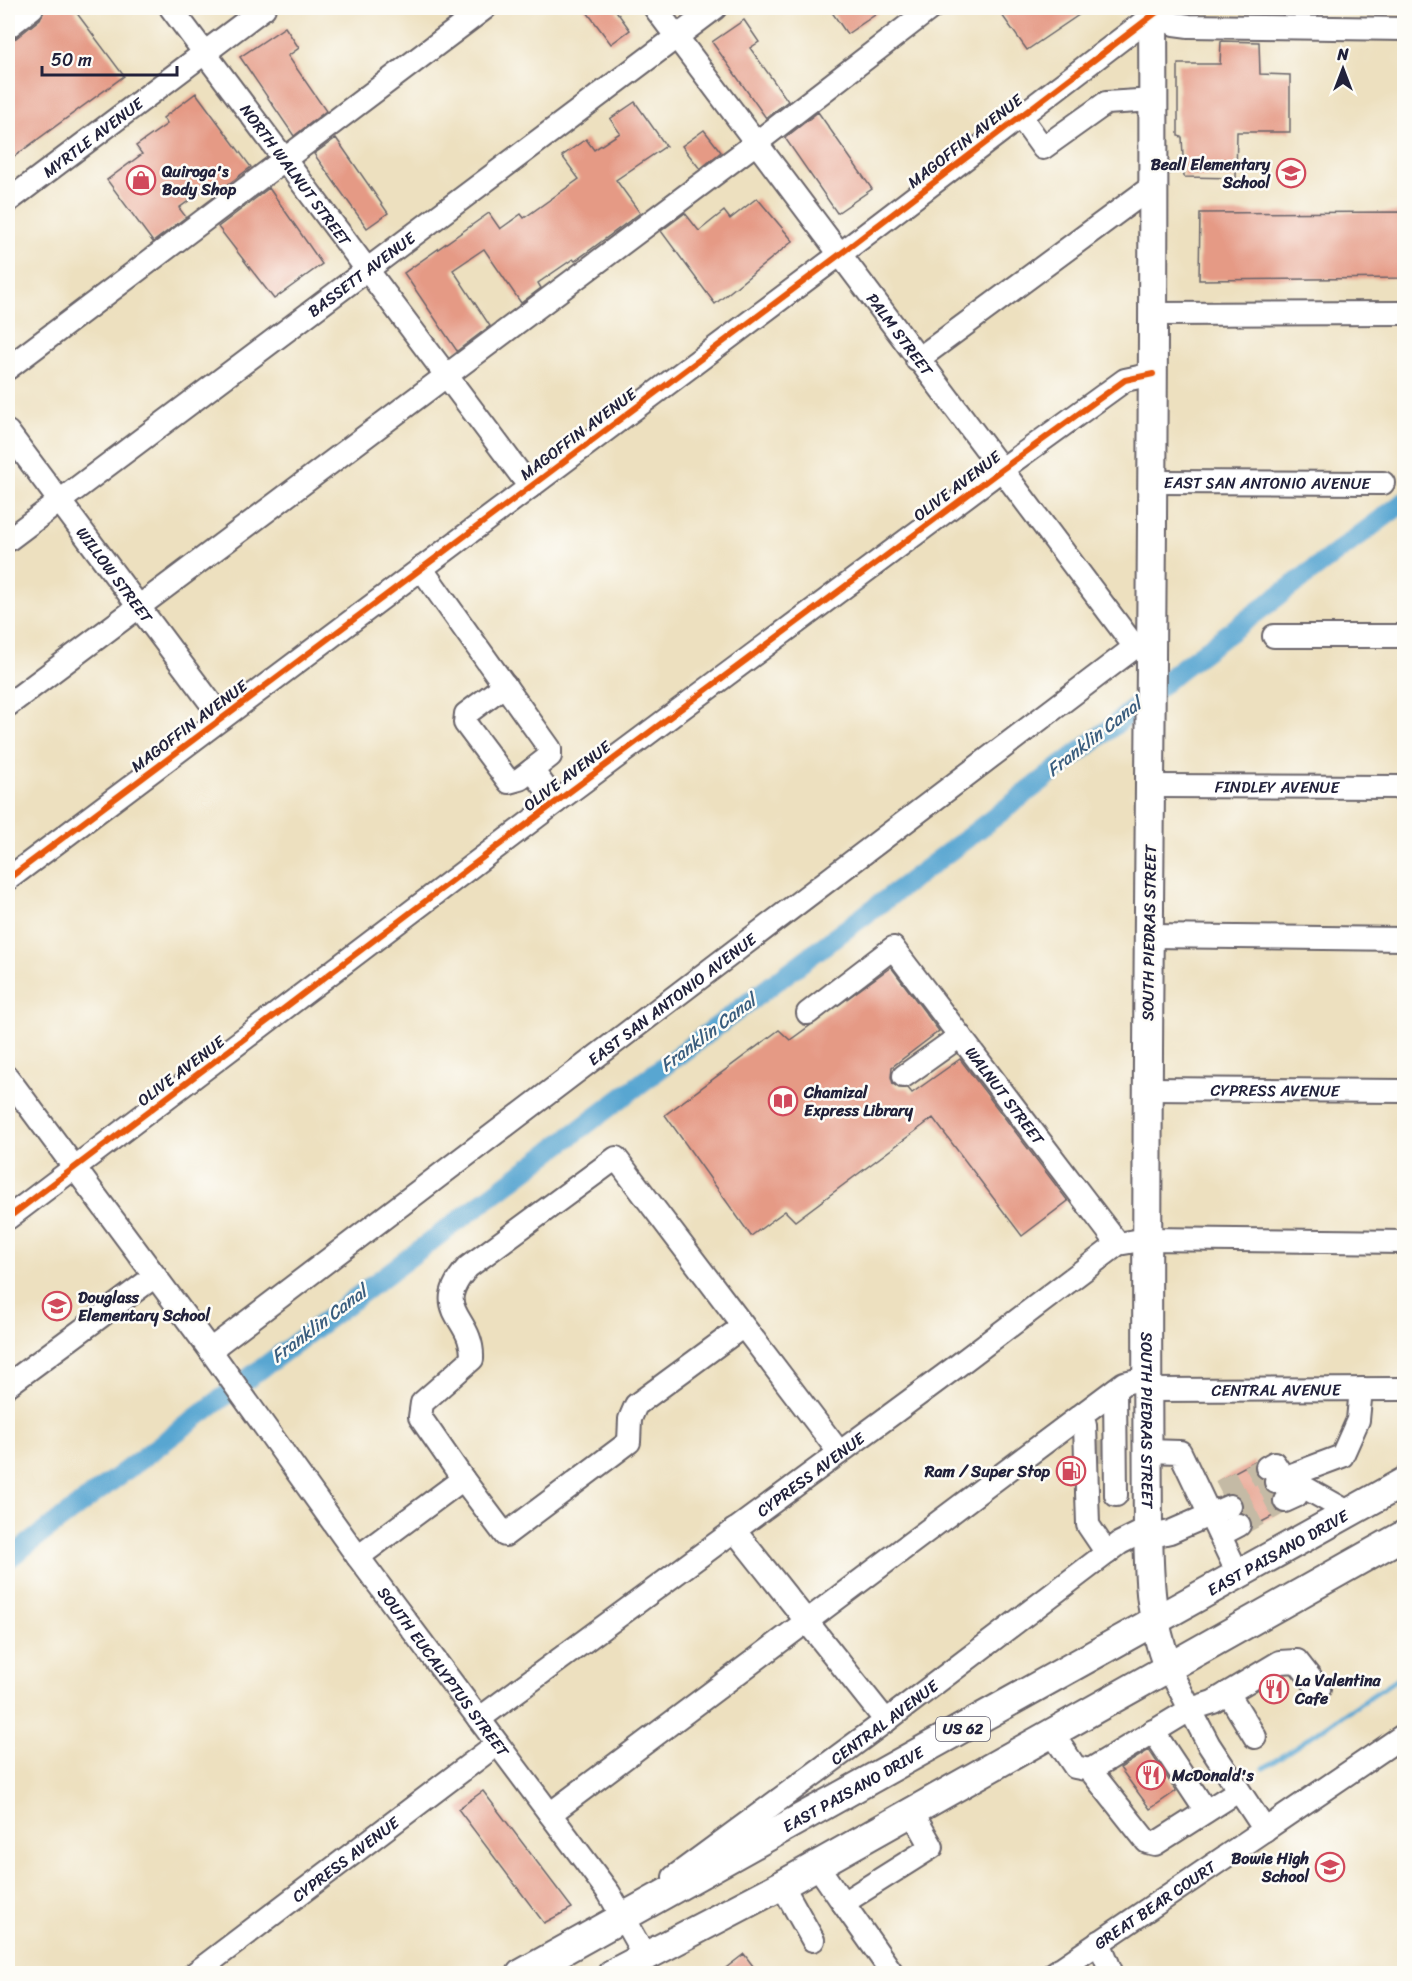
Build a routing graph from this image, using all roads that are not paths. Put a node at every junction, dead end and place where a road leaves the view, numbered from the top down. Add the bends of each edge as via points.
1 (32, 8) edge
2 (171, 8) edge
3 (264, 8) edge
4 (485, 8) edge
5 (655, 8) edge
6 (715, 8) edge
7 (931, 8) edge
8 (1153, 9) edge
9 (8, 27) edge
10 (1404, 29) edge
11 (677, 36) junction
12 (204, 52) junction
13 (1154, 100) junction
14 (1020, 116) junction
15 (756, 143) junction
16 (285, 159) junction
17 (1154, 185) junction
18 (8, 201) edge
19 (839, 255) junction
20 (368, 269) junction
21 (1404, 313) edge
22 (1154, 314) junction
23 (916, 360) junction
24 (8, 368) edge
25 (446, 373) junction
26 (1153, 374) junction
27 (8, 432) edge
28 (1001, 470) junction
29 (1153, 482) junction
30 (1383, 483) dead end
31 (530, 487) junction
32 (60, 501) junction
33 (8, 540) edge
34 (421, 568) junction
35 (139, 607) junction
36 (1274, 636) dead end
37 (1404, 636) edge
38 (1145, 656) junction
39 (505, 685) junction
40 (8, 705) edge
41 (222, 718) junction
42 (532, 770) junction
43 (1151, 786) junction
44 (1404, 787) edge
45 (556, 801) junction
46 (8, 879) edge
47 (1150, 936) junction
48 (1404, 939) edge
49 (808, 1013) dead end
50 (960, 1036) junction
51 (904, 1076) dead end
52 (8, 1078) edge
53 (1146, 1089) junction
54 (1404, 1091) edge
55 (74, 1167) junction
56 (8, 1218) edge
57 (1147, 1239) junction
58 (1404, 1242) edge
59 (1118, 1244) junction
60 (155, 1276) junction
61 (742, 1327) junction
62 (210, 1350) junction
63 (1147, 1384) junction
64 (8, 1385) edge
65 (1361, 1389) junction
66 (1404, 1389) edge
67 (1115, 1390) junction
68 (1082, 1422) junction
69 (1116, 1425) junction
70 (1147, 1438) junction
71 (839, 1452) junction
72 (1100, 1462) junction
73 (463, 1479) junction
74 (1404, 1482) edge
75 (1116, 1496) junction
76 (1148, 1496) junction
77 (1086, 1497) junction
78 (1220, 1512) junction
79 (1350, 1513) junction
80 (734, 1530) junction
81 (1148, 1533) junction
82 (1404, 1534) edge
83 (1107, 1553) junction
84 (358, 1557) junction
85 (1239, 1576) junction
86 (808, 1620) junction
87 (1154, 1622) junction
88 (1168, 1667) junction
89 (1319, 1689) dead end
90 (1228, 1693) junction
91 (1191, 1709) junction
92 (479, 1719) junction
93 (886, 1721) junction
94 (1153, 1731) junction
95 (1052, 1733) junction
96 (1404, 1735) edge
97 (1255, 1737) dead end
98 (497, 1744) junction
99 (1090, 1770) junction
100 (1238, 1791) junction
101 (1206, 1811) junction
102 (912, 1812) junction
103 (550, 1814) junction
104 (1265, 1830) junction
105 (817, 1865) junction
106 (782, 1885) junction
107 (843, 1903) junction
108 (624, 1918) junction
109 (813, 1940) dead end
110 (1098, 1942) junction
111 (627, 1968) edge
112 (194, 1974) edge
113 (522, 1974) edge
114 (893, 1974) edge
115 (1053, 1974) edge
116 (1112, 1974) edge

1 - 9 street
2 - 12 street, NORTH WALNUT STREET
3 - 12 street, MYRTLE AVENUE
4 - 16 street
5 - 11 street, PALM STREET
6 - 11 street, BASSETT AVENUE
7 - 15 street
8 - 10 street via 1174,24 1189,26
8 - 13 main road, SOUTH PIEDRAS STREET
8 - 14 street, MAGOFFIN AVENUE
11 - 15 street, PALM STREET
11 - 20 street, BASSETT AVENUE
12 - 16 street, NORTH WALNUT STREET
12 - 18 street, MYRTLE AVENUE
13 - 14 street via 1106,103 1043,148
13 - 17 main road, SOUTH PIEDRAS STREET
14 - 19 street, MAGOFFIN AVENUE
15 - 19 street, PALM STREET
15 - 25 street
16 - 20 street, NORTH WALNUT STREET
16 - 24 street
17 - 22 main road, SOUTH PIEDRAS STREET
17 - 23 street
19 - 23 street, PALM STREET
19 - 31 street, MAGOFFIN AVENUE
20 - 25 street, NORTH WALNUT STREET
20 - 32 street, BASSETT AVENUE
21 - 22 street
22 - 26 main road, SOUTH PIEDRAS STREET
23 - 28 street, PALM STREET
25 - 31 street, NORTH WALNUT STREET
25 - 35 street
26 - 28 street, OLIVE AVENUE via 1125,380
26 - 29 main road, SOUTH PIEDRAS STREET
27 - 32 street, WILLOW STREET
28 - 38 street, PALM STREET
28 - 45 street, OLIVE AVENUE
29 - 30 street, EAST SAN ANTONIO AVENUE
29 - 38 main road, SOUTH PIEDRAS STREET
31 - 34 street, MAGOFFIN AVENUE
32 - 33 street, BASSETT AVENUE
32 - 35 street, WILLOW STREET
34 - 39 street
34 - 41 street, MAGOFFIN AVENUE
35 - 40 street
35 - 41 street, WILLOW STREET
36 - 37 street
38 - 43 main road, SOUTH PIEDRAS STREET
38 - 62 street, EAST SAN ANTONIO AVENUE
39 - 42 street via 550,749 550,756
39 - 42 street via 466,714 465,723 509,782
41 - 46 street, MAGOFFIN AVENUE
42 - 45 street
43 - 44 street, FINDLEY AVENUE
43 - 47 main road, SOUTH PIEDRAS STREET
45 - 55 street, OLIVE AVENUE
47 - 48 street
47 - 53 main road, SOUTH PIEDRAS STREET
49 - 50 street, WALNUT STREET via 893,948
50 - 51 street
50 - 59 street, WALNUT STREET
52 - 55 street, SOUTH EUCALYPTUS STREET
53 - 54 street, CYPRESS AVENUE
53 - 57 main road, SOUTH PIEDRAS STREET
55 - 56 street, OLIVE AVENUE
55 - 60 street, SOUTH EUCALYPTUS STREET
57 - 58 street, CYPRESS AVENUE
57 - 59 street, CYPRESS AVENUE
57 - 63 main road, SOUTH PIEDRAS STREET
59 - 71 street, CYPRESS AVENUE
60 - 62 street, SOUTH EUCALYPTUS STREET
60 - 64 street
61 - 71 street
61 - 73 street via 636,1405 630,1419 629,1442 505,1535
61 - 73 street via 616,1158 468,1267 453,1284 450,1302 473,1345 472,1359 422,1403 420,1417
62 - 84 street, SOUTH EUCALYPTUS STREET
63 - 65 street, CENTRAL AVENUE
63 - 67 street, CENTRAL AVENUE via 1124,1383
63 - 70 main road, SOUTH PIEDRAS STREET
65 - 66 street, CENTRAL AVENUE
65 - 79 street via 1358,1420 1342,1456 1278,1482
67 - 68 street, CENTRAL AVENUE
67 - 69 street
68 - 69 street
68 - 72 street
68 - 86 street, CENTRAL AVENUE
69 - 70 street
69 - 72 street
70 - 76 main road, SOUTH PIEDRAS STREET
70 - 78 street via 1180,1452
71 - 80 street, CYPRESS AVENUE
72 - 75 street
72 - 77 street
73 - 84 street
74 - 79 main road, EAST PAISANO DRIVE / US 62
75 - 76 street
75 - 77 street
76 - 81 main road, SOUTH PIEDRAS STREET
77 - 83 street via 1088,1525
78 - 81 street, CENTRAL AVENUE
78 - 85 street
79 - 85 main road, EAST PAISANO DRIVE / US 62
80 - 86 street
80 - 92 street, CYPRESS AVENUE
81 - 83 street, CENTRAL AVENUE via 1122,1541
81 - 87 main road, SOUTH PIEDRAS STREET via 1149,1596
82 - 88 main road, US 62
83 - 93 street, CENTRAL AVENUE
84 - 92 street, SOUTH EUCALYPTUS STREET
85 - 87 main road, EAST PAISANO DRIVE / US 62
86 - 93 street
86 - 103 street, CENTRAL AVENUE
87 - 88 main road, SOUTH PIEDRAS STREET
87 - 108 main road, EAST PAISANO DRIVE / US 62
88 - 91 street, SOUTH PIEDRAS STREET
88 - 95 main road, US 62
89 - 90 street via 1297,1661 1280,1662
90 - 91 street
90 - 97 street
91 - 94 street
91 - 100 street, SOUTH PIEDRAS STREET
92 - 98 street, SOUTH EUCALYPTUS STREET
93 - 108 street, CENTRAL AVENUE via 668,1881
94 - 99 street
94 - 101 street
95 - 99 street via 1075,1767
95 - 102 main road, US 62
96 - 104 street, GREAT BEAR COURT
98 - 103 street, SOUTH EUCALYPTUS STREET
98 - 112 street, CYPRESS AVENUE
99 - 101 street via 1147,1842 1155,1844
100 - 101 street
100 - 104 street, SOUTH PIEDRAS STREET
102 - 105 main road, US 62
102 - 107 street via 932,1847
103 - 108 street, SOUTH EUCALYPTUS STREET
104 - 110 street, GREAT BEAR COURT
105 - 106 main road, US 62
105 - 107 street
106 - 109 street
106 - 111 main road, US 62
107 - 114 street
108 - 111 street, SOUTH EUCALYPTUS STREET
108 - 113 main road, EAST PAISANO DRIVE / US 62
110 - 115 street, GREAT BEAR COURT
110 - 116 street

